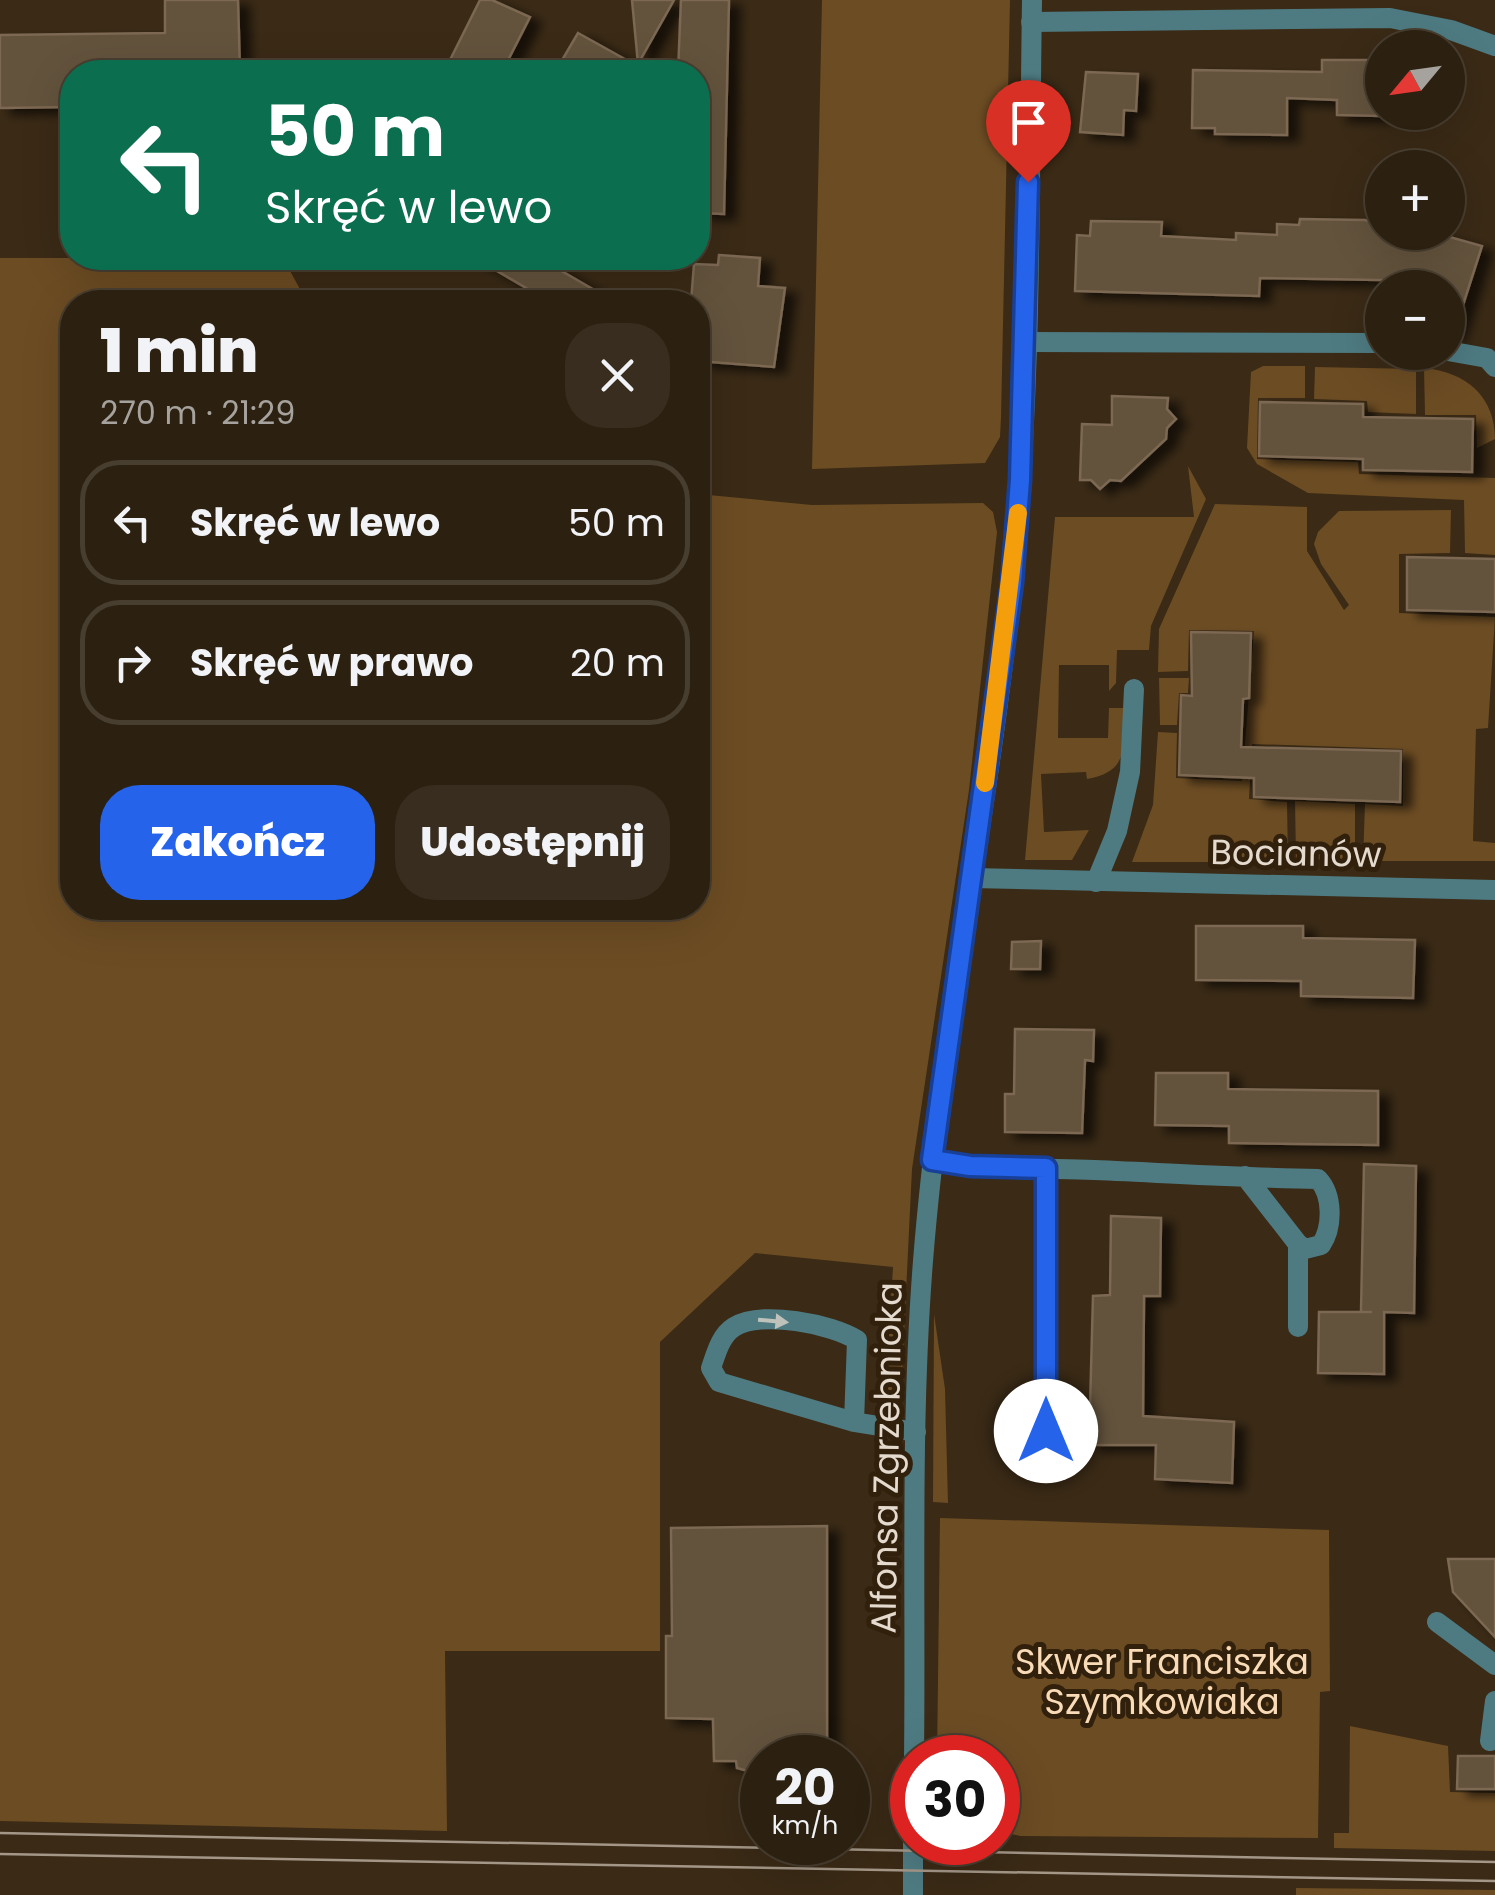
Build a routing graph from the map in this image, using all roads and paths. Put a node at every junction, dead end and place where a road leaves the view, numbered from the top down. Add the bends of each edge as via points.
1 (1032, 0) edge
2 (1032, 22) junction
3 (1495, 46) edge
4 (1024, 342) junction
5 (1365, 343) edge
6 (1465, 354) edge
7 (1492, 358) edge
8 (1134, 688) dead end
9 (971, 878) junction
10 (1096, 882) junction
11 (1495, 890) edge
12 (932, 1160) junction
13 (1046, 1168) junction
14 (1244, 1176) junction
15 (1298, 1244) junction
16 (1298, 1328) dead end
17 (854, 1422) junction
18 (1046, 1431) dead end
19 (916, 1432) junction
20 (1437, 1622) dead end
21 (1495, 1665) edge
22 (1495, 1701) edge
23 (914, 1735) edge
24 (1486, 1741) edge
25 (914, 1865) edge
26 (913, 1895) edge

1 - 2 street, Alfonsa Zgrzebnioka
2 - 3 street via 1390,18
2 - 4 street, Alfonsa Zgrzebnioka
4 - 5 street
4 - 9 street, Alfonsa Zgrzebnioka via 1012,583
6 - 7 street
8 - 10 street via 1130,772 1117,831
9 - 10 street, Bocianów
9 - 12 street, Alfonsa Zgrzebnioka
10 - 11 street, Bocianów
12 - 13 street
12 - 19 street, Alfonsa Zgrzebnioka
13 - 14 street
13 - 18 street
14 - 15 street
14 - 15 street via 1318,1180 1327,1188 1327,1236 1313,1249
15 - 16 street
17 -> 17 street via 719,1382 711,1368 718,1345 733,1328 757,1319 838,1328 857,1340
17 - 19 street
19 - 23 street, Alfonsa Zgrzebnioka
20 - 21 street
22 - 24 street
25 - 26 street

